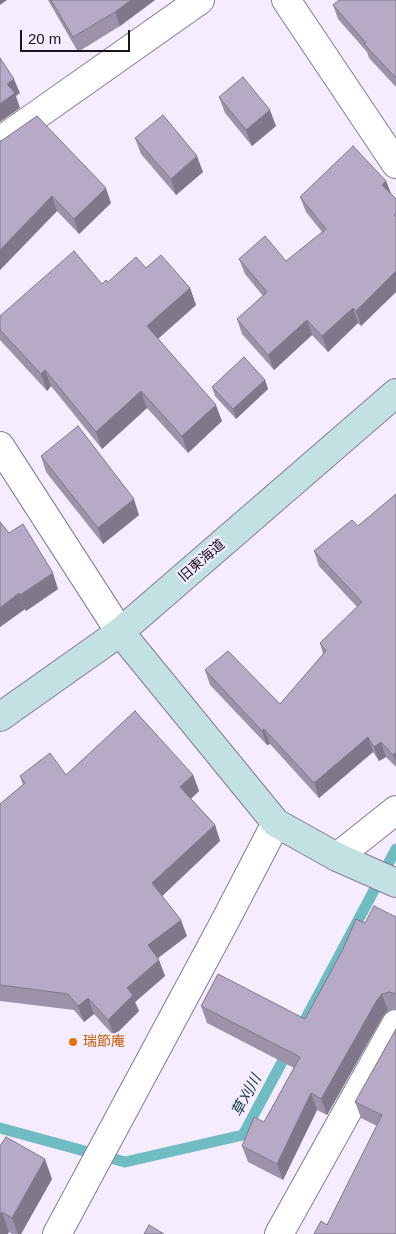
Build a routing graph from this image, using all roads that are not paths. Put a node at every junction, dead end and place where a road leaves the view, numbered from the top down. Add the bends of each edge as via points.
1 (200, 0) edge
2 (286, 0) edge
3 (0, 141) edge
4 (396, 164) edge
5 (396, 393) edge
6 (0, 446) edge
7 (120, 632) junction
8 (0, 717) edge
9 (396, 810) edge
10 (276, 823) junction
11 (337, 857) junction
12 (396, 883) edge
13 (396, 1024) edge
14 (57, 1234) edge
15 (279, 1234) edge

1 - 3 street
2 - 4 street
5 - 7 street, 旧東海道
6 - 7 street
7 - 8 street, 旧東海道
7 - 10 street
9 - 11 street
10 - 11 street
10 - 14 street
11 - 12 street
13 - 15 street

